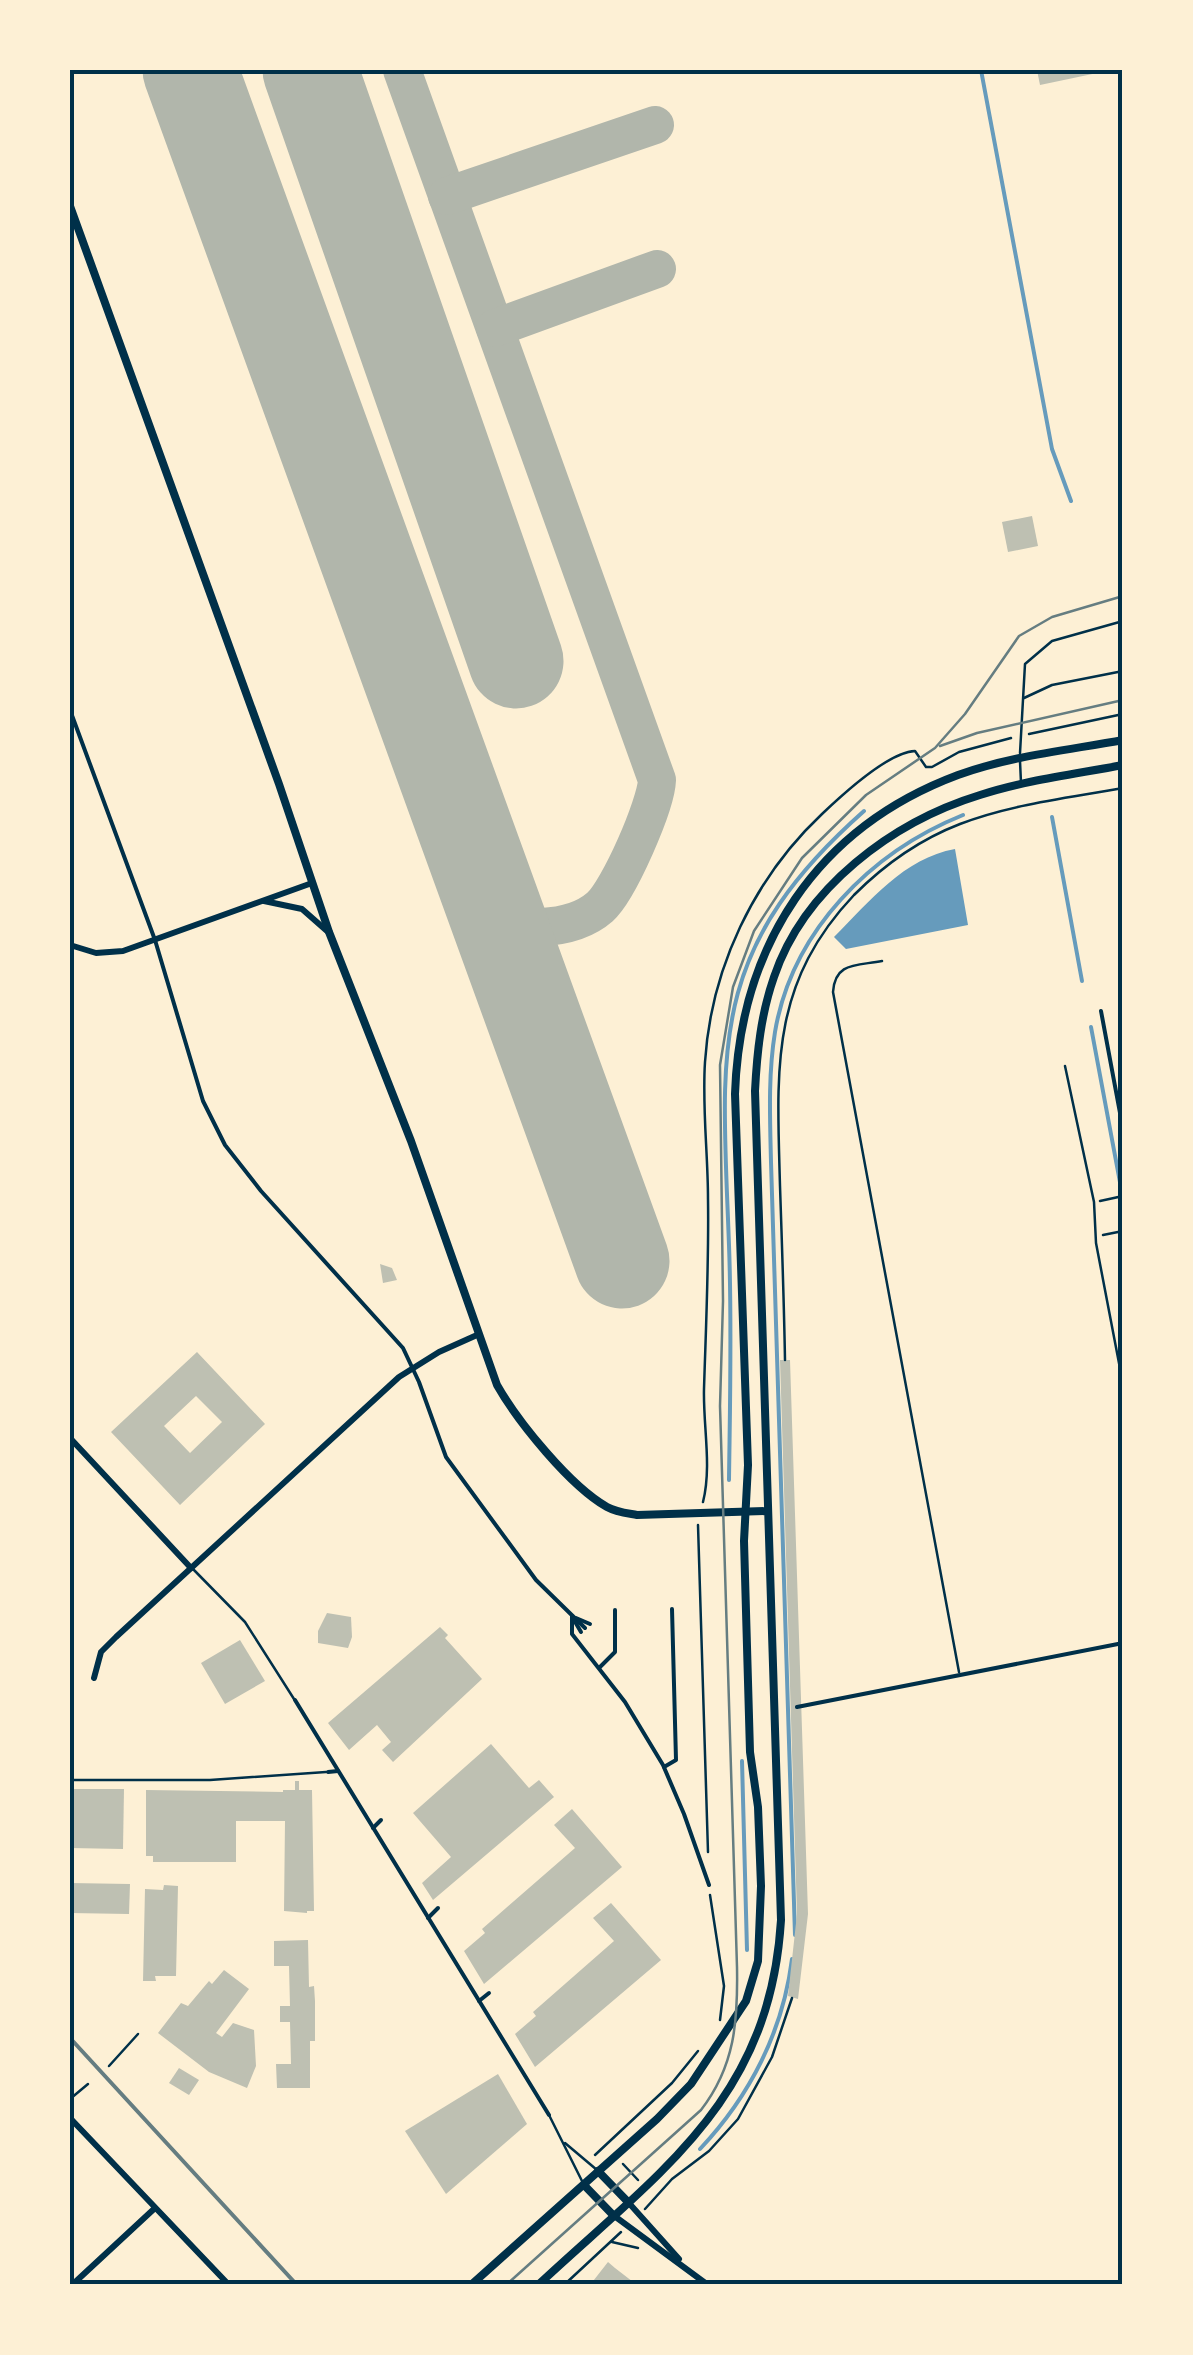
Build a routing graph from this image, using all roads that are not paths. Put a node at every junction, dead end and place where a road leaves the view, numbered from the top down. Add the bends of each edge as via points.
1 (70, 206) edge
2 (1123, 621) edge
3 (1123, 671) edge
4 (1022, 699) junction
5 (70, 710) edge
6 (1123, 740) edge
7 (1020, 760) junction
8 (1123, 765) edge
9 (1021, 785) junction
10 (312, 884) junction
11 (258, 902) junction
12 (329, 932) junction
13 (155, 940) junction
14 (70, 945) edge
15 (882, 961) dead end
16 (1101, 1010) dead end
17 (1065, 1066) dead end
18 (1123, 1128) edge
19 (477, 1335) junction
20 (413, 1368) junction
21 (1123, 1384) edge
22 (70, 1438) edge
23 (768, 1511) junction
24 (746, 1512) junction
25 (191, 1568) junction
26 (672, 1609) dead end
27 (614, 1610) dead end
28 (572, 1616) junction
29 (1123, 1644) edge
30 (600, 1668) junction
31 (960, 1676) junction
32 (94, 1678) dead end
33 (295, 1700) joint
34 (797, 1707) dead end
35 (664, 1767) junction
36 (338, 1771) junction
37 (328, 1772) joint
38 (70, 1780) edge
39 (380, 1820) dead end
40 (373, 1828) junction
41 (709, 1886) road end
42 (438, 1908) dead end
43 (428, 1918) junction
44 (488, 1993) dead end
45 (479, 2001) junction
46 (549, 2115) joint
47 (70, 2118) edge
48 (564, 2142) junction
49 (598, 2172) junction
50 (584, 2185) junction
51 (628, 2202) junction
52 (155, 2208) junction
53 (613, 2215) junction
54 (686, 2267) junction
55 (72, 2285) edge
56 (229, 2285) edge
57 (471, 2285) edge
58 (538, 2285) edge
59 (708, 2285) edge

1 - 10 main road
2 - 4 lane via 1044,645 1025,664
3 - 4 lane via 1052,685
4 - 7 lane
5 - 13 street
6 - 7 main road
7 - 9 lane
7 - 24 main road via 932,786 852,835 792,900 758,966 738,1038 734,1094
8 - 9 main road
9 - 23 main road via 944,808 873,850 806,916 773,978 755,1091
10 - 11 street
10 - 12 main road
11 - 12 street via 302,909
11 - 13 street
12 - 19 main road
13 - 14 street via 103,954
13 - 20 street via 203,1102 225,1145 369,1306
15 - 31 lane via 840,970 834,992
16 - 18 street
17 - 21 lane
19 - 20 street
19 - 24 main road via 510,1406 603,1505 637,1515
20 - 25 street
20 - 28 street via 446,1457 536,1580
22 - 25 street
23 - 24 main road
23 - 51 main road via 781,1920 775,1975 758,2037 726,2096
24 - 49 main road via 750,1752 762,1938 754,1983 691,2084
25 - 32 street via 101,1652
25 - 33 lane via 245,1622
26 - 35 street via 676,1760
27 - 30 street via 615,1652
28 - 28 street via 585,1628
28 - 30 street via 572,1634
29 - 31 street
30 - 35 street
31 - 34 street
33 - 36 street
35 - 41 street
36 - 37 street
36 - 40 street
37 - 38 lane
39 - 40 street
40 - 43 street
42 - 43 street
43 - 45 street
44 - 45 street
45 - 46 street
46 - 48 lane
47 - 52 street
48 - 49 lane
48 - 50 lane
49 - 50 main road
49 - 51 main road
50 - 53 main road
50 - 57 main road
51 - 53 main road
51 - 54 street
52 - 55 street
52 - 56 street
53 - 54 street
53 - 58 main road
54 - 59 street

